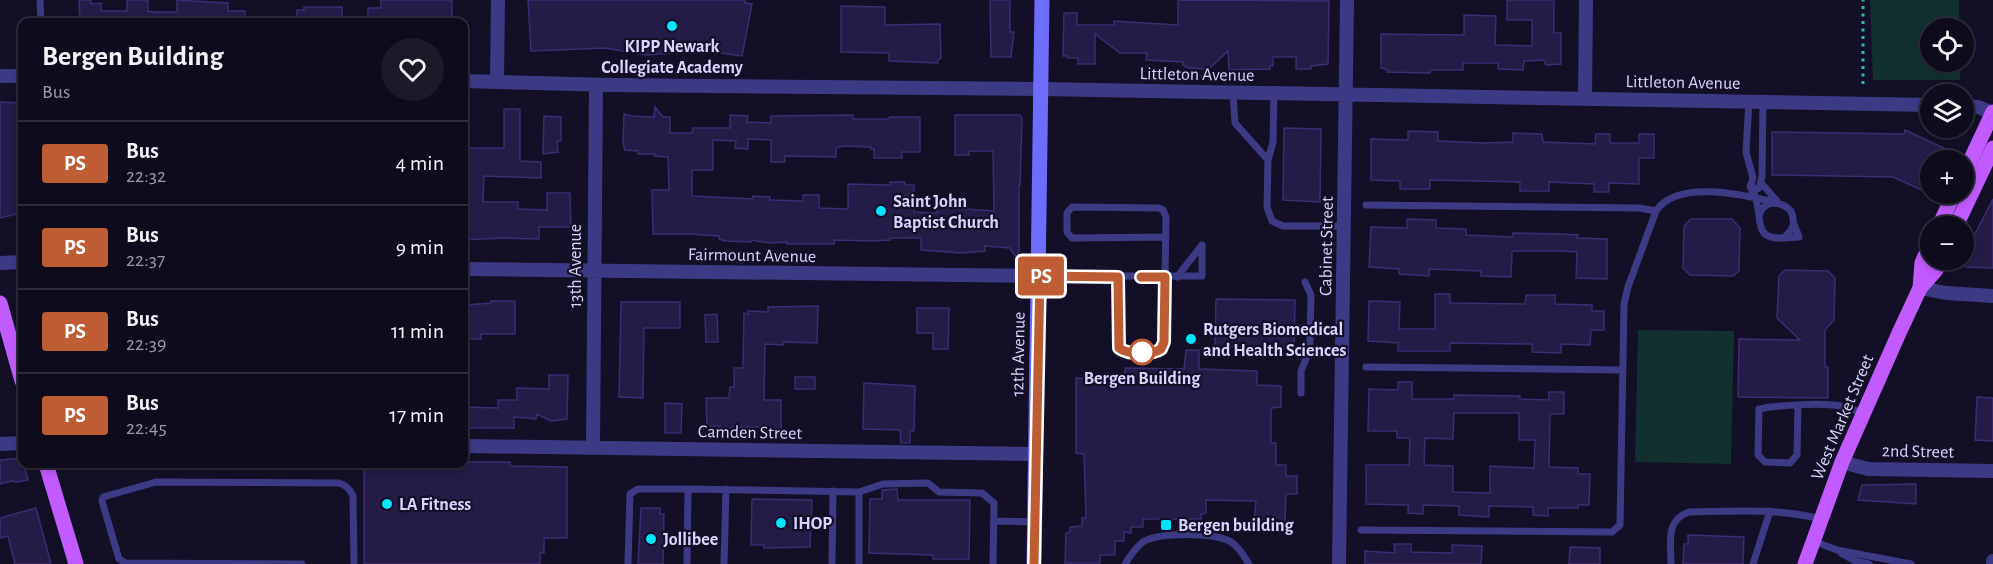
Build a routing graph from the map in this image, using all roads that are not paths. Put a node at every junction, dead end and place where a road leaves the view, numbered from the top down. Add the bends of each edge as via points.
1 (40, 0) edge
2 (498, 0) edge
3 (1042, 0) edge
4 (1347, 0) edge
5 (1586, 0) edge
6 (41, 18) edge
7 (0, 76) edge
8 (18, 76) edge
9 (468, 81) edge
10 (498, 82) junction
11 (596, 85) junction
12 (1041, 89) junction
13 (1233, 93) junction
14 (1274, 93) junction
15 (1346, 94) junction
16 (1585, 98) junction
17 (1756, 100) junction
18 (1920, 105) edge
19 (1974, 107) edge
20 (1993, 113) edge
21 (1993, 148) edge
22 (1974, 153) edge
23 (1268, 160) junction
24 (1762, 184) junction
25 (1754, 191) junction
26 (1778, 203) junction
27 (1366, 205) dead end
28 (1656, 211) junction
29 (1759, 216) junction
30 (1961, 216) edge
31 (1344, 226) junction
32 (1166, 237) junction
33 (18, 262) edge
34 (0, 263) edge
35 (468, 269) edge
36 (1921, 270) edge
37 (1936, 270) edge
38 (593, 271) junction
39 (1040, 276) junction
40 (1118, 277) junction
41 (1165, 277) junction
42 (1177, 277) junction
43 (1305, 282) dead end
44 (1920, 288) junction
45 (1993, 296) edge
46 (0, 303) edge
47 (18, 367) edge
48 (1366, 367) dead end
49 (1623, 370) junction
50 (1301, 393) dead end
51 (1798, 406) junction
52 (1863, 414) junction
53 (18, 442) edge
54 (0, 444) edge
55 (468, 446) edge
56 (592, 447) junction
57 (1035, 454) junction
58 (1842, 462) junction
59 (47, 468) edge
60 (1993, 471) edge
61 (688, 489) junction
62 (726, 489) junction
63 (833, 491) junction
64 (859, 492) junction
65 (1770, 511) junction
66 (1821, 519) junction
67 (994, 521) junction
68 (1034, 522) junction
69 (1361, 530) dead end
70 (1814, 541) junction
71 (1837, 550) junction
72 (76, 564) edge
73 (303, 564) edge
74 (354, 564) edge
75 (628, 564) edge
76 (687, 564) edge
77 (724, 564) edge
78 (832, 564) edge
79 (859, 564) edge
80 (993, 564) edge
81 (1034, 564) edge
82 (1125, 564) edge
83 (1249, 564) edge
84 (1339, 564) edge
85 (1671, 564) edge
86 (1753, 564) edge
87 (1805, 564) edge
88 (1869, 564) edge
89 (1911, 564) edge

1 - 6 lane
2 - 10 street
3 - 12 street, 12th Avenue
4 - 15 street, Cabinet Street
5 - 16 street
7 - 8 street
9 - 10 street, Littleton Avenue
10 - 11 street, Littleton Avenue
11 - 12 street, Littleton Avenue
11 - 38 street, 13th Avenue
12 - 13 street, Littleton Avenue
12 - 39 street, 12th Avenue
13 - 14 street, Littleton Avenue
13 - 23 lane via 1235,123
14 - 15 street, Littleton Avenue
14 - 23 lane via 1273,142
15 - 16 street, Littleton Avenue
15 - 31 street, Cabinet Street
16 - 17 street, Littleton Avenue
17 - 18 street, Littleton Avenue
17 - 24 lane
17 - 25 lane via 1746,152
19 - 20 street
20 - 22 main road
21 - 30 main road
23 - 31 lane via 1268,207 1272,221 1283,226
24 - 25 lane
24 - 26 lane
25 - 26 lane
25 - 28 lane via 1690,191
25 - 29 lane
26 - 29 lane via 1764,207
26 - 29 lane via 1791,211 1799,237 1773,238 1763,232
27 - 28 lane
28 - 49 lane via 1626,295
31 - 84 street, Cabinet Street
32 - 32 lane via 1166,215 1159,208 1072,207 1066,215 1067,234 1072,238
32 - 41 lane
33 - 34 street
35 - 38 street, Fairmount Avenue
36 - 44 main road, West Market Street
37 - 44 main road, West Market Street
38 - 39 street, Fairmount Avenue
38 - 56 street, 13th Avenue
39 - 40 lane
39 - 57 street, 12th Avenue
40 - 41 lane
40 - 41 lane via 1119,348 1126,352 1161,349
41 - 42 lane
42 - 42 lane via 1202,245 1203,276
43 - 50 lane via 1311,295 1310,341 1301,371
44 - 45 street
44 - 52 main road, West Market Street
46 - 47 main road
48 - 49 lane
49 - 69 lane via 1620,525 1612,532
51 - 51 lane via 1759,409 1758,455 1765,462 1790,463 1797,455
51 - 52 lane via 1836,405
52 - 58 main road, West Market Street
53 - 54 street
55 - 56 street, Camden Street
56 - 57 street, Camden Street
57 - 68 street, 12th Avenue
58 - 60 street, 2nd Street via 1868,468
58 - 66 main road, West Market Street
59 - 72 main road
61 - 62 lane
61 - 75 lane via 638,489 630,494
61 - 76 lane
62 - 63 lane
62 - 77 lane
63 - 64 lane
63 - 78 lane
64 - 67 lane via 883,483 928,483 939,492 982,493 994,503
64 - 79 lane
65 - 66 lane
65 - 85 lane via 1680,515 1671,531
65 - 86 lane
66 - 70 main road, West Market Street
67 - 68 lane
67 - 80 lane
68 - 81 street, 12th Avenue
70 - 71 lane
70 - 87 main road, West Market Street
71 - 88 lane
71 - 89 lane
73 - 74 lane via 126,562 119,559 103,497 156,482 339,483 352,496
82 - 83 lane via 1134,550 1159,536 1218,537 1233,543

